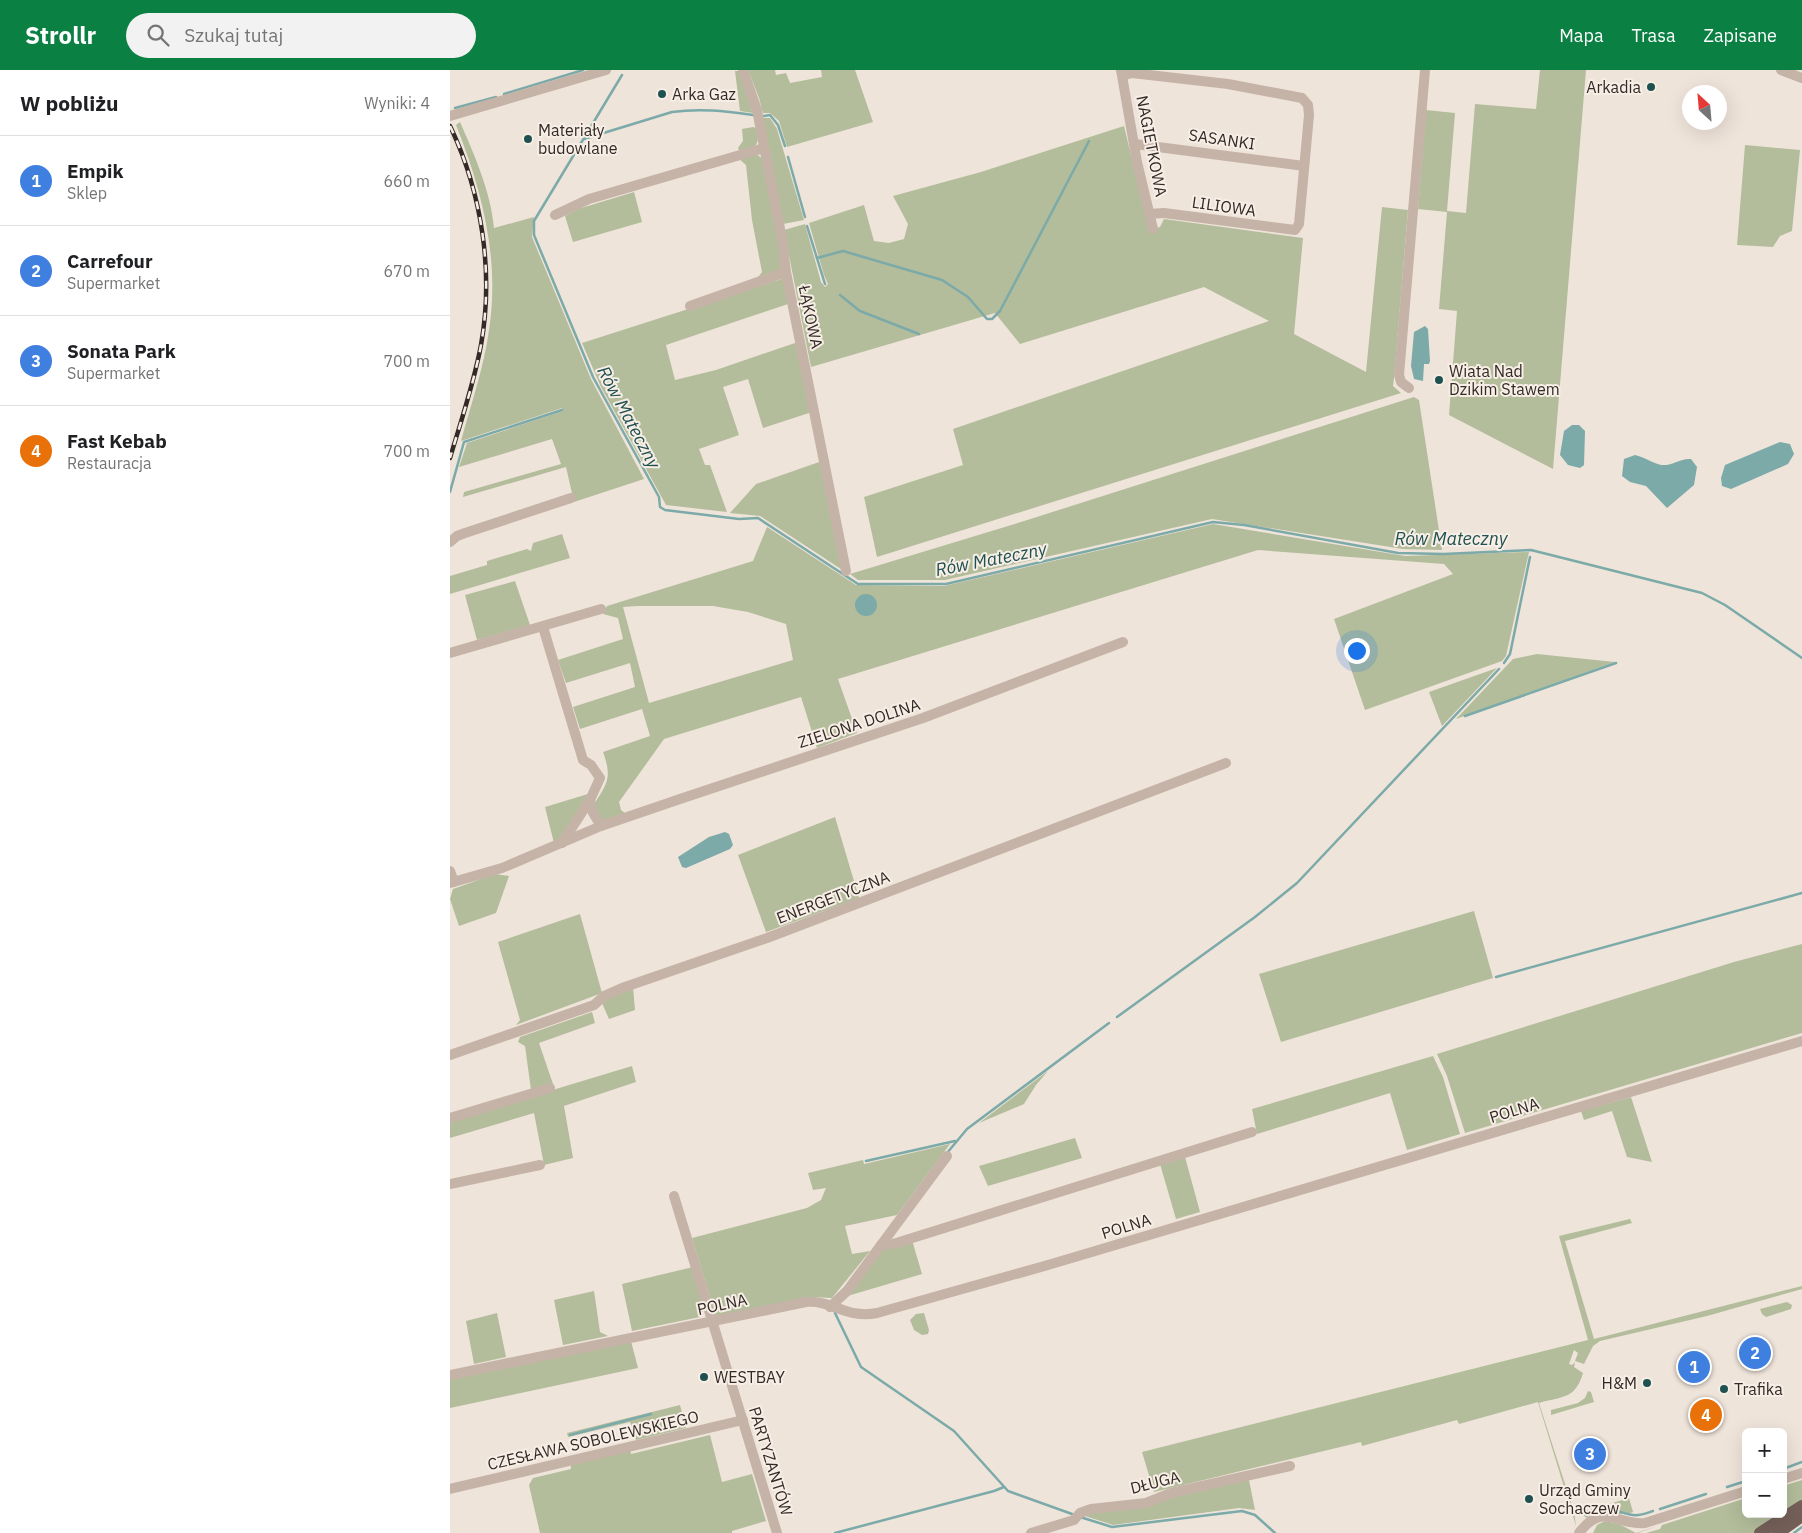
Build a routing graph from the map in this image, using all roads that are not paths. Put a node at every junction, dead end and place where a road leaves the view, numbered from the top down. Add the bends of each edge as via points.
1 (606, 70) edge
2 (743, 70) edge
3 (1425, 70) edge
4 (1781, 70) edge
5 (1122, 72) edge
6 (1802, 78) edge
7 (450, 116) edge
8 (1135, 144) junction
9 (764, 148) junction
10 (1304, 166) junction
11 (1149, 214) junction
12 (555, 215) dead end
13 (1152, 228) dead end
14 (786, 272) junction
15 (690, 306) dead end
16 (1409, 388) dead end
17 (571, 498) dead end
18 (450, 542) edge
19 (846, 571) dead end
20 (601, 609) dead end
21 (543, 627) junction
22 (1123, 642) dead end
23 (450, 653) edge
24 (1226, 763) dead end
25 (590, 800) junction
26 (602, 826) junction
27 (561, 843) junction
28 (450, 870) edge
29 (452, 883) edge
30 (1802, 1041) edge
31 (450, 1055) edge
32 (550, 1088) dead end
33 (450, 1118) edge
34 (1252, 1132) dead end
35 (947, 1156) dead end
36 (540, 1165) dead end
37 (450, 1184) edge
38 (674, 1196) dead end
39 (881, 1245) junction
40 (830, 1307) junction
41 (713, 1321) junction
42 (450, 1375) edge
43 (743, 1420) junction
44 (1290, 1466) dead end
45 (1802, 1473) edge
46 (1787, 1478) edge
47 (450, 1489) edge
48 (1742, 1492) edge
49 (1802, 1506) edge
50 (1802, 1516) edge
51 (1593, 1521) junction
52 (777, 1533) edge
53 (1031, 1533) edge
54 (1579, 1533) edge
55 (1589, 1533) edge
56 (1760, 1533) edge
57 (1778, 1533) edge

1 - 7 street
2 - 9 street, ŁĄKOWA via 757,110
3 - 16 street via 1398,375
4 - 6 street
5 - 8 street, NAGIETKOWA
5 - 10 street via 1228,84 1302,98 1308,105 1309,115
8 - 10 street, SASANKI
8 - 11 street, NAGIETKOWA
9 - 12 street via 589,200
9 - 14 street, ŁĄKOWA
10 - 11 street, LILIOWA via 1299,224 1295,230 1164,213
11 - 13 street, NAGIETKOWA
14 - 15 street
14 - 19 street, ŁĄKOWA
17 - 18 street via 465,532
20 - 21 street
21 - 23 street
21 - 25 street via 583,760 599,773 600,781
22 - 26 street, ZIELONA DOLINA via 923,718
24 - 31 street, ENERGETYCZNA via 767,938 622,988 585,1008
25 - 26 street via 593,813
25 - 27 street
26 - 27 street, ZIELONA DOLINA
27 - 29 street, ZIELONA DOLINA via 502,868
28 - 29 street
30 - 40 street, POLNA via 877,1313 858,1315
32 - 33 street
34 - 39 street via 903,1241
35 - 39 street
36 - 37 street
38 - 41 street, PARTYZANTÓW
39 - 40 street via 844,1295
40 - 41 street, POLNA via 820,1302 806,1302
41 - 42 street, POLNA
41 - 43 street, PARTYZANTÓW
43 - 47 street, CZESŁAWA SOBOLEWSKIEGO
43 - 52 street, PARTYZANTÓW
44 - 53 street, DŁUGA via 1171,1493 1146,1503 1092,1509 1080,1513 1074,1520
45 - 46 street
48 - 51 street via 1645,1523 1631,1523 1607,1516
49 - 56 main road
50 - 57 main road
51 - 54 street
51 - 55 street

